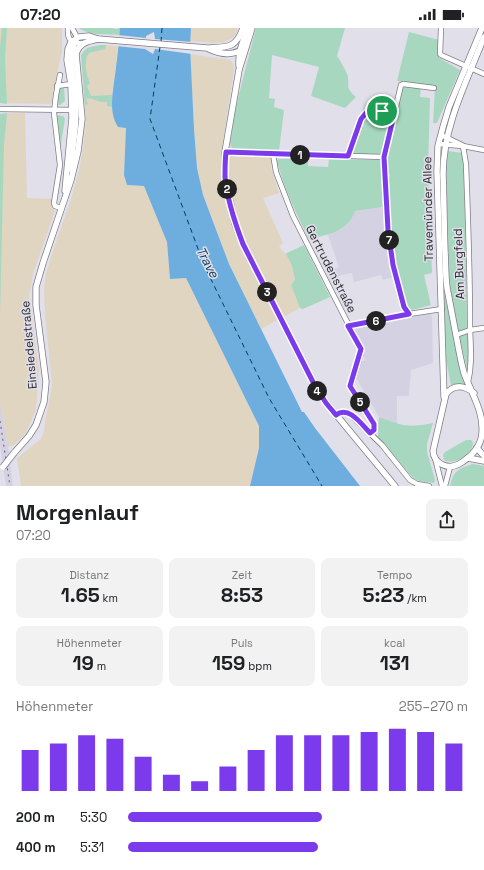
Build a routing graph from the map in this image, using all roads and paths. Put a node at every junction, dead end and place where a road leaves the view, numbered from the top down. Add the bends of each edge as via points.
1 (68, 28) edge
2 (72, 28) edge
3 (243, 28) edge
4 (248, 28) edge
5 (252, 28) edge
6 (441, 28) edge
7 (482, 28) edge
8 (484, 37) edge
9 (98, 39) junction
10 (74, 41) junction
11 (84, 43) junction
12 (247, 44) junction
13 (232, 45) junction
14 (207, 48) junction
15 (240, 51) junction
16 (228, 54) junction
17 (240, 58) junction
18 (469, 67) junction
19 (484, 74) edge
20 (60, 75) dead end
21 (71, 84) junction
22 (57, 86) junction
23 (434, 88) dead end
24 (2, 108) edge
25 (54, 109) junction
26 (76, 110) junction
27 (394, 115) junction
28 (444, 136) junction
29 (439, 144) junction
30 (445, 144) junction
31 (463, 146) junction
32 (484, 150) edge
33 (226, 152) junction
34 (273, 154) junction
35 (348, 156) junction
36 (384, 157) junction
37 (62, 206) junction
38 (442, 309) junction
39 (409, 314) junction
40 (348, 326) junction
41 (484, 328) edge
42 (470, 330) junction
43 (456, 335) junction
44 (468, 382) junction
45 (474, 393) junction
46 (444, 397) junction
47 (482, 414) edge
48 (336, 415) junction
49 (483, 432) edge
50 (370, 433) junction
51 (477, 448) junction
52 (484, 456) edge
53 (435, 458) junction
54 (468, 458) junction
55 (484, 461) edge
56 (450, 467) junction
57 (1, 468) edge
58 (395, 486) edge
59 (429, 486) edge
60 (442, 486) edge
61 (445, 486) edge

1 - 10 street, Einsiedelstraße via 68,36
2 - 10 street
3 - 13 main road
4 - 15 main road
5 - 12 main road
6 - 18 street via 440,54
7 - 18 main road, Travemünder Allee
8 - 18 main road, Travemünder Allee
9 - 10 main road via 88,36
9 - 11 main road
9 - 14 main road
10 - 11 street
10 - 21 main road, Einsiedelstraße via 69,45 67,54
10 - 26 main road, Einsiedelstraße via 72,63
11 - 26 main road, Einsiedelstraße via 76,54
12 - 15 main road
12 - 17 main road
13 - 14 main road via 224,48
13 - 15 main road
14 - 16 main road
15 - 16 main road
15 - 17 main road
16 - 17 main road
17 - 33 main road
18 - 19 street
18 - 28 main road, Travemünder Allee
20 - 22 street
21 - 22 street
21 - 26 main road, Einsiedelstraße
22 - 25 street
23 - 27 street via 401,85
24 - 25 street
25 - 26 street
25 - 37 street via 60,165 54,205
26 - 37 main road, Einsiedelstraße
26 - 37 main road, Einsiedelstraße via 67,191
27 - 35 street via 382,111 366,113 359,124
27 - 36 street
28 - 29 main road, Travemünder Allee
28 - 30 main road, Travemünder Allee
28 - 31 street
29 - 30 street
29 - 38 main road, Travemünder Allee via 437,172
30 - 31 street
30 - 43 main road, Travemünder Allee via 443,174 447,287
31 - 32 street
31 - 42 street, Am Burgfeld via 466,164
33 - 34 street
33 - 48 main road via 225,178 235,224 243,244 319,394
34 - 35 street
34 - 40 street, Gertrudenstraße via 276,172 293,216
35 - 36 street
36 - 39 street via 390,250 404,307
37 - 57 main road, Einsiedelstraße, bridge via 36,287 46,382 44,402 29,436
38 - 39 street
38 - 46 main road, Travemünder Allee
39 - 40 street
40 - 50 street, Gertrudenstraße via 361,349 350,386 374,424 374,430
41 - 42 street
42 - 43 street
42 - 44 street, Am Burgfeld via 471,358
43 - 44 main road, Travemünder Allee
44 - 45 main road, Travemünder Allee
45 - 46 main road via 465,387 456,387
45 - 47 main road, Travemünder Allee
46 - 53 main road, Travemünder Allee via 432,451
47 - 49 main road, Travemünder Allee
48 - 50 street via 341,412 350,414
48 - 58 main road
49 - 51 main road
50 - 59 street via 410,480
51 - 52 main road
51 - 54 main road
53 - 56 main road via 442,465
53 - 60 street
54 - 55 main road
54 - 56 main road
56 - 61 street

